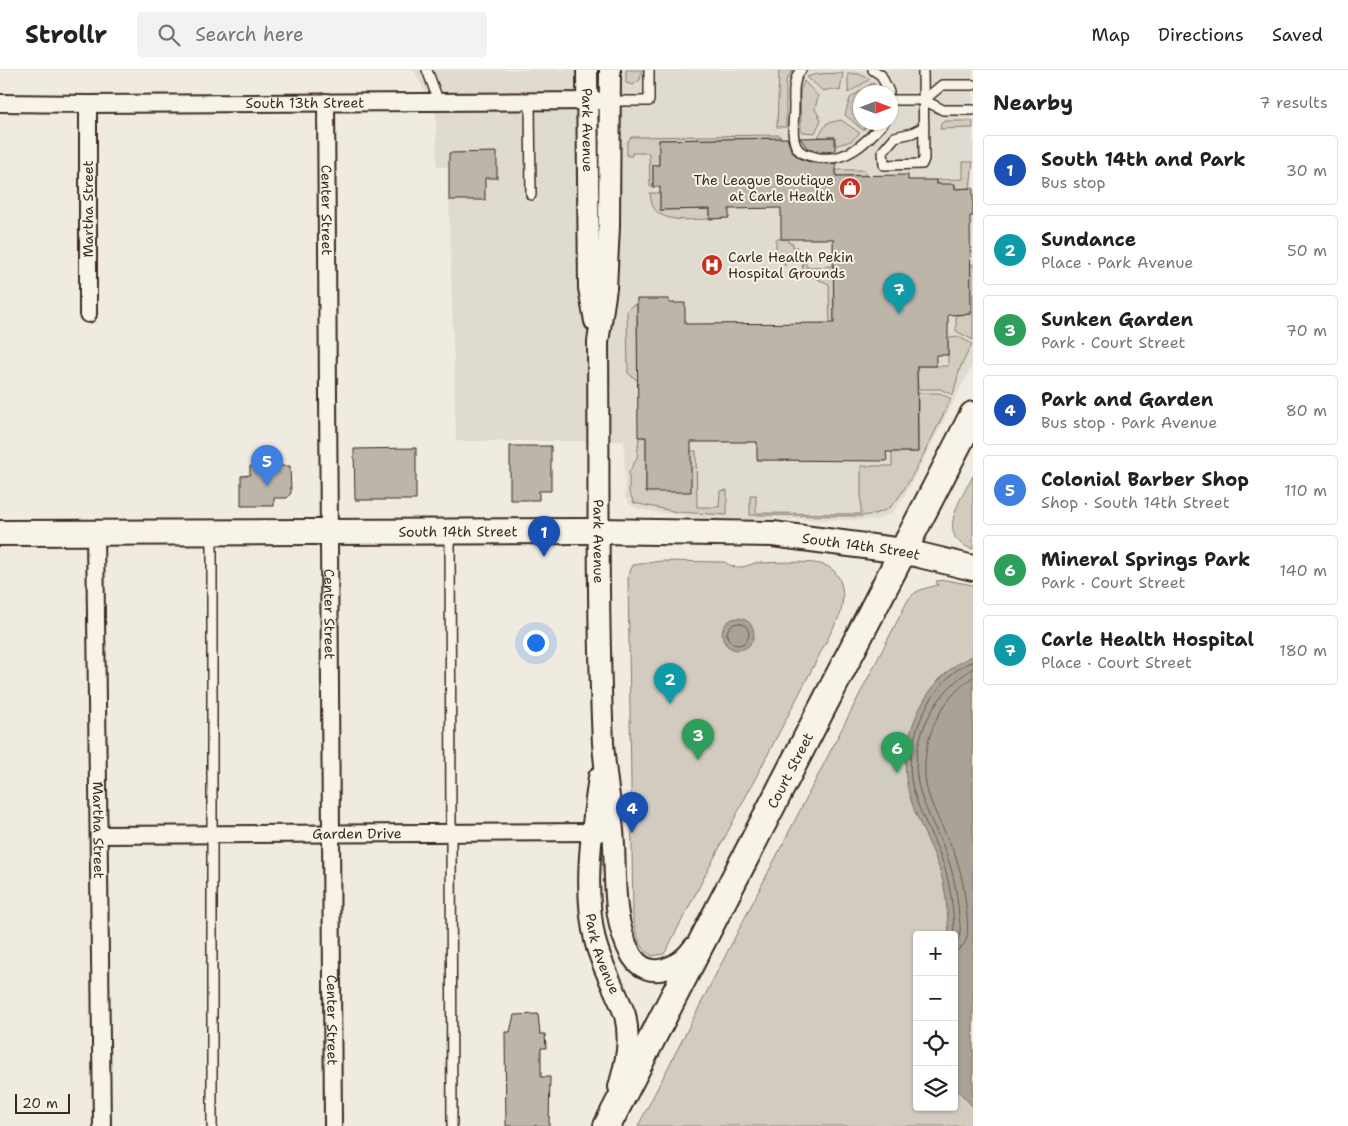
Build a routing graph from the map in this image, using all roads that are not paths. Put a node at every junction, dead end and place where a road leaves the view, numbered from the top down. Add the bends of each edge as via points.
1 (427, 70) edge
2 (587, 70) edge
3 (610, 70) edge
4 (649, 70) edge
5 (801, 70) edge
6 (873, 70) edge
7 (923, 70) edge
8 (885, 85) edge
9 (973, 85) edge
10 (898, 99) edge
11 (924, 100) junction
12 (530, 101) junction
13 (587, 101) junction
14 (610, 101) junction
15 (326, 102) junction
16 (439, 102) junction
17 (0, 103) edge
18 (88, 104) junction
19 (973, 110) edge
20 (924, 127) junction
21 (877, 130) edge
22 (531, 195) dead end
23 (88, 314) dead end
24 (598, 338) junction
25 (973, 415) edge
26 (600, 531) junction
27 (95, 532) junction
28 (212, 532) junction
29 (329, 532) junction
30 (450, 532) junction
31 (0, 533) edge
32 (903, 551) junction
33 (973, 568) edge
34 (603, 745) junction
35 (592, 832) junction
36 (613, 832) junction
37 (451, 833) junction
38 (332, 834) junction
39 (99, 835) junction
40 (213, 835) junction
41 (713, 921) junction
42 (102, 1126) edge
43 (212, 1126) edge
44 (334, 1126) edge
45 (452, 1126) edge
46 (606, 1126) edge

1 - 16 lane
2 - 13 street, Park Avenue
3 - 14 street, Park Avenue
4 - 14 lane via 649,101
5 - 21 lane via 794,82 794,133 802,154 820,158 840,157 855,151
6 - 8 lane via 881,75
7 - 11 lane
9 - 11 lane via 942,85
10 - 11 lane
11 - 19 lane via 943,110
11 - 20 lane
12 - 13 street, South 13th Street
12 - 16 street, South 13th Street
12 - 22 lane
13 - 14 street, South 13th Street
13 - 24 street, Park Avenue via 589,288
14 - 24 street, Park Avenue via 609,235 606,288
15 - 16 street, South 13th Street
15 - 18 street, South 13th Street
15 - 29 street, Center Street
17 - 18 street, South 13th Street
18 - 23 street, Martha Street
20 - 20 lane via 892,139 883,151 884,165 922,164
24 - 26 street, Park Avenue
25 - 32 main road, Court Street
26 - 30 main road, South 14th Street
26 - 32 main road, South 14th Street via 773,534
26 - 34 street, Park Avenue
27 - 28 main road, South 14th Street
27 - 31 main road, South 14th Street
27 - 39 street, Martha Street
28 - 29 main road, South 14th Street
28 - 40 lane
29 - 30 main road, South 14th Street
29 - 38 street, Center Street
30 - 37 lane
32 - 33 main road, South 14th Street
32 - 41 main road, Court Street
34 - 35 street, Park Avenue
34 - 36 street, Park Avenue
35 - 36 street, Garden Drive
35 - 37 street, Garden Drive
35 - 46 street, Park Avenue via 590,888 594,932 600,956 625,1015 629,1036 626,1062
36 - 41 street, Park Avenue via 614,880 621,925 633,956 639,962 650,970 671,968 691,951
37 - 38 street, Garden Drive
37 - 45 lane
38 - 40 street, Garden Drive
38 - 44 street, Center Street
39 - 40 street, Garden Drive
39 - 42 street, Martha Street
40 - 43 lane
41 - 46 main road, Court Street

